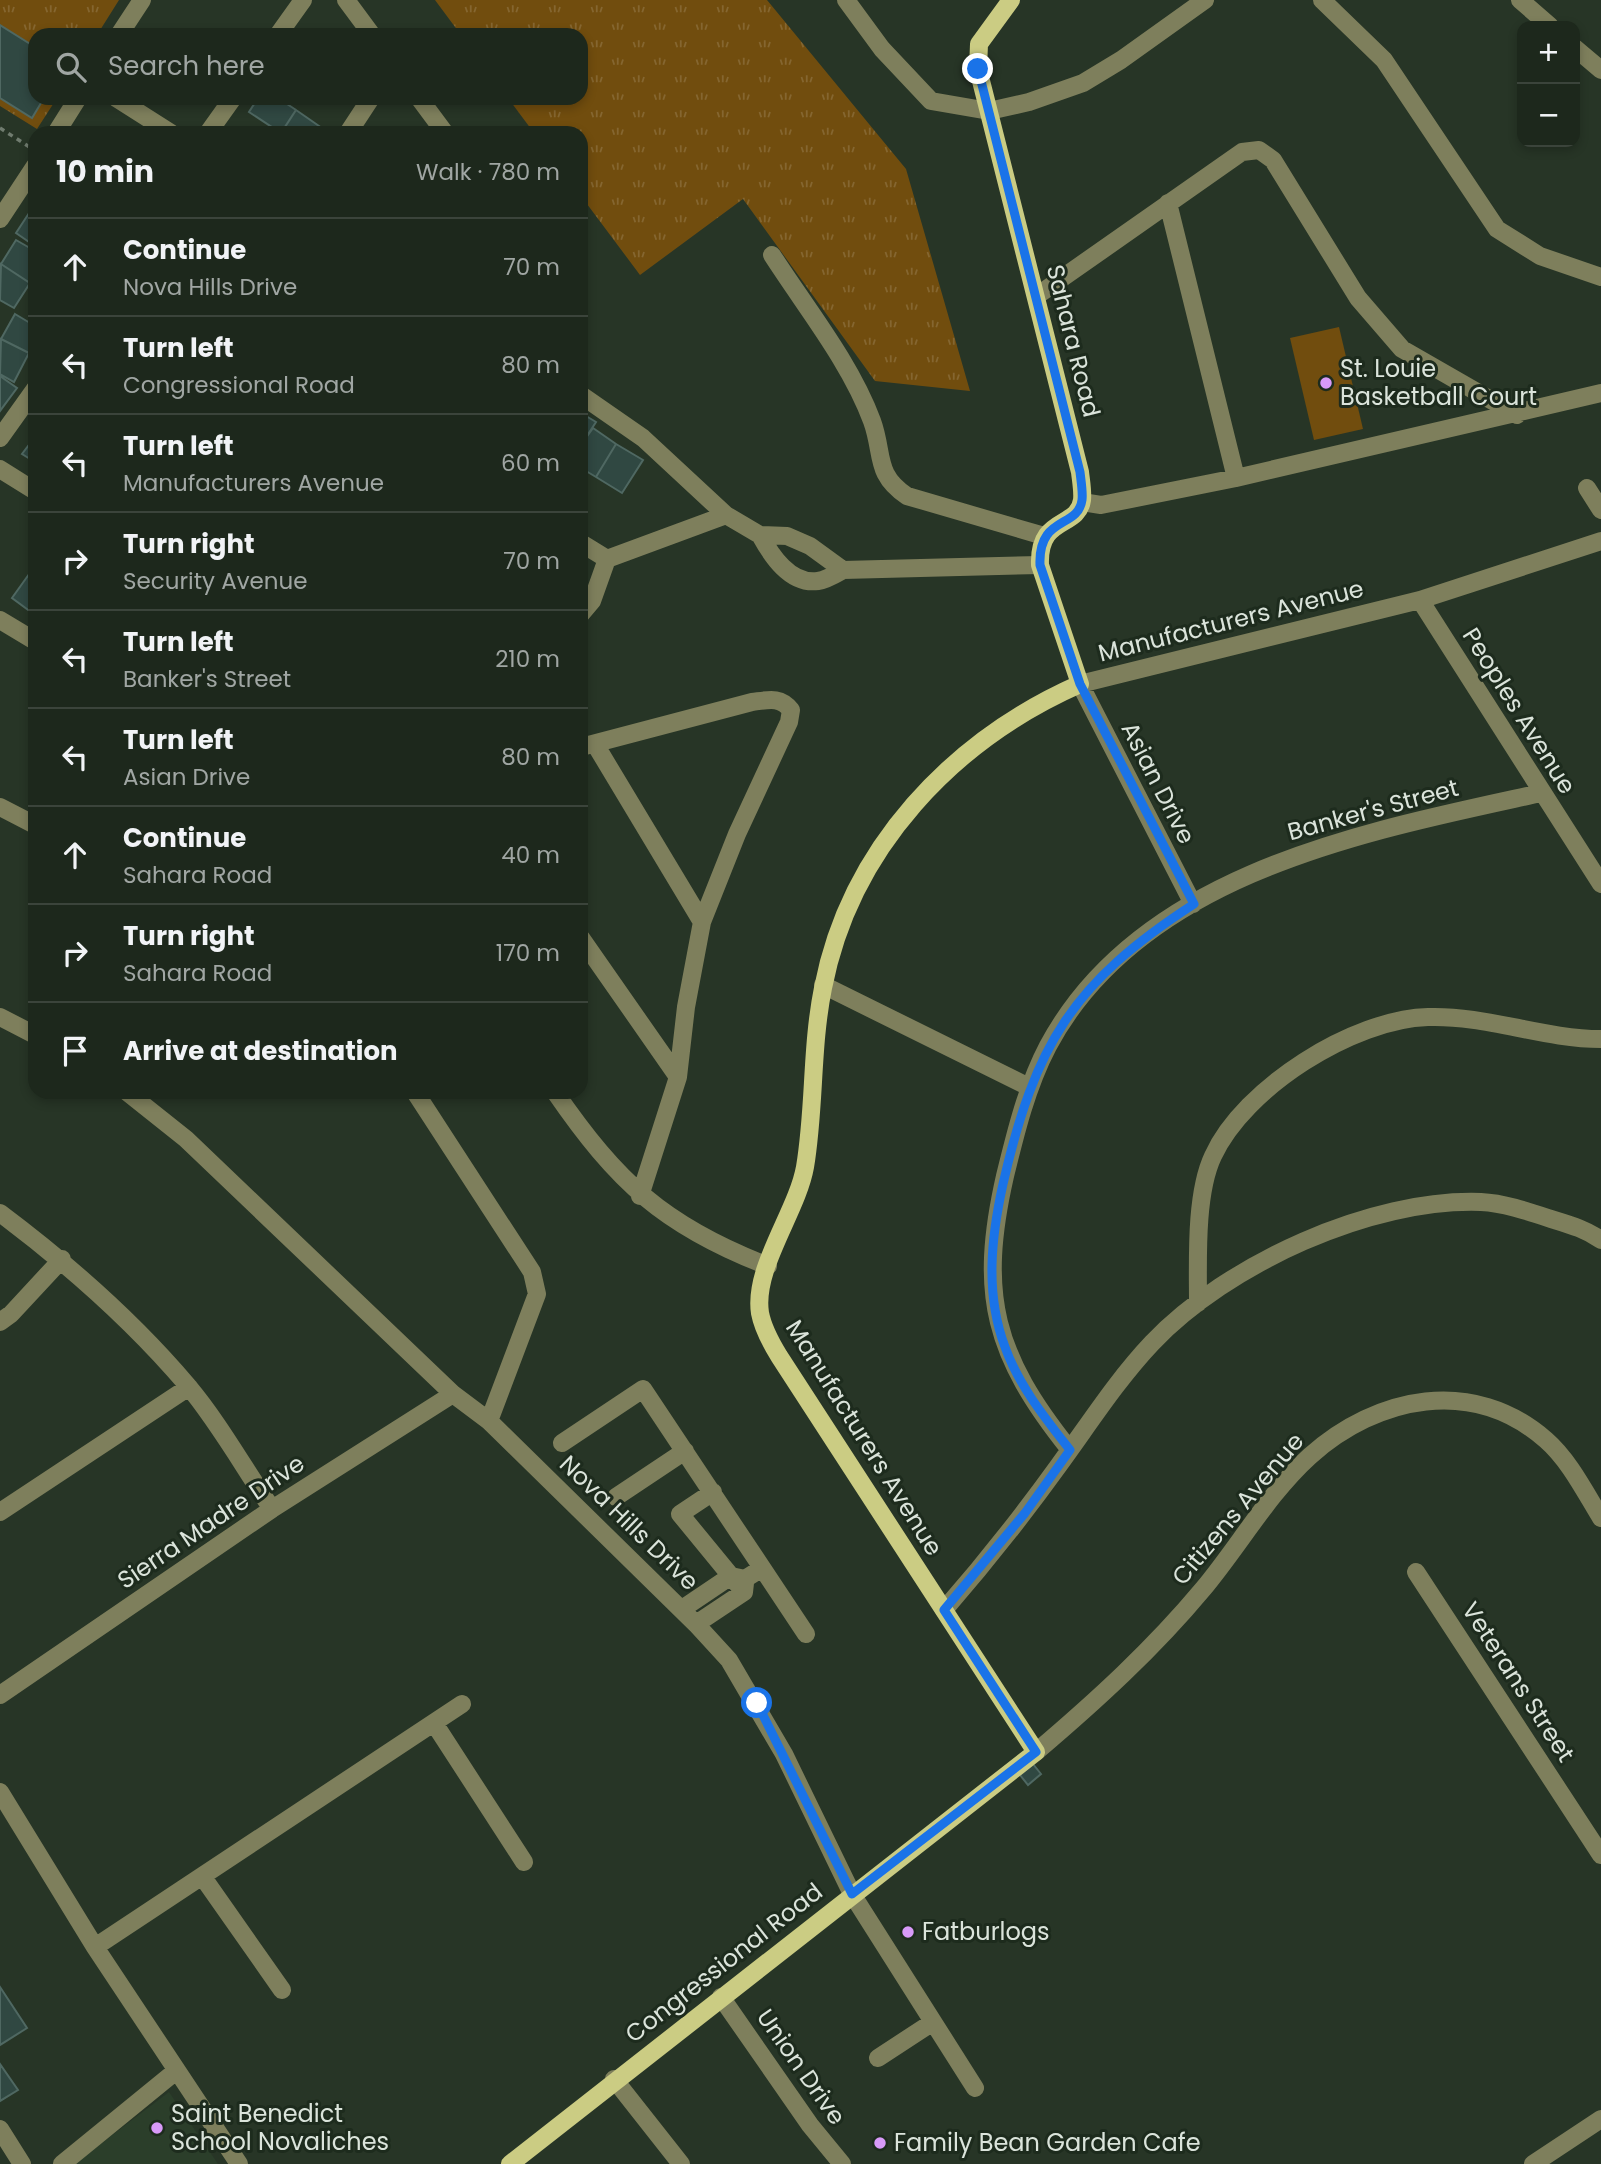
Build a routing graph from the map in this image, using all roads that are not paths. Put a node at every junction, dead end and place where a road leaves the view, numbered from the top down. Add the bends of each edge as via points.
1 (142, 0) edge
2 (303, 0) edge
3 (346, 0) edge
4 (845, 0) edge
5 (1011, 0) edge
6 (1205, 0) edge
7 (1322, 0) edge
8 (1520, 0) edge
9 (1544, 21) edge
10 (124, 28) edge
11 (283, 28) edge
12 (367, 28) edge
13 (1580, 52) edge
14 (1601, 70) edge
15 (74, 105) edge
16 (127, 105) edge
17 (228, 105) edge
18 (367, 105) edge
19 (424, 105) edge
20 (989, 111) junction
21 (60, 126) edge
22 (160, 126) edge
23 (213, 126) edge
24 (353, 126) edge
25 (440, 126) edge
26 (28, 177) edge
27 (1168, 203) junction
28 (0, 219) edge
29 (772, 255) dead end
30 (1601, 277) edge
31 (1038, 295) junction
32 (1601, 393) edge
33 (28, 399) edge
34 (588, 400) edge
35 (1517, 415) junction
36 (0, 438) edge
37 (0, 469) edge
38 (1236, 478) junction
39 (28, 487) edge
40 (1587, 488) dead end
41 (1082, 502) junction
42 (1601, 510) edge
43 (726, 515) junction
44 (760, 535) junction
45 (1044, 536) junction
46 (1601, 541) edge
47 (588, 547) edge
48 (607, 559) junction
49 (1040, 565) junction
50 (844, 570) junction
51 (1420, 600) junction
52 (588, 606) edge
53 (0, 620) edge
54 (28, 637) edge
55 (1080, 684) junction
56 (588, 745) edge
57 (1541, 793) junction
58 (0, 807) edge
59 (28, 821) edge
60 (1601, 884) edge
61 (1194, 904) junction
62 (702, 922) junction
63 (588, 948) edge
64 (823, 985) junction
65 (0, 1017) edge
66 (28, 1031) edge
67 (1601, 1039) edge
68 (678, 1077) junction
69 (1029, 1087) junction
70 (146, 1099) edge
71 (420, 1099) edge
72 (560, 1099) edge
73 (640, 1196) junction
74 (0, 1213) edge
75 (1601, 1240) edge
76 (62, 1259) junction
77 (768, 1266) junction
78 (1198, 1303) junction
79 (0, 1322) edge
80 (189, 1387) junction
81 (453, 1394) junction
82 (489, 1421) junction
83 (562, 1443) dead end
84 (1070, 1450) junction
85 (685, 1451) junction
86 (713, 1492) junction
87 (615, 1496) dead end
88 (272, 1509) junction
89 (0, 1512) edge
90 (1601, 1518) edge
91 (762, 1568) junction
92 (1416, 1572) dead end
93 (740, 1582) junction
94 (682, 1609) junction
95 (944, 1610) junction
96 (696, 1624) junction
97 (806, 1634) dead end
98 (0, 1695) edge
99 (462, 1704) dead end
100 (434, 1723) junction
101 (1036, 1752) junction
102 (0, 1792) edge
103 (1601, 1855) edge
104 (524, 1862) dead end
105 (202, 1876) junction
106 (852, 1894) junction
107 (95, 1947) junction
108 (282, 1990) dead end
109 (722, 1997) junction
110 (933, 2022) junction
111 (878, 2058) dead end
112 (176, 2071) junction
113 (614, 2080) junction
114 (975, 2088) dead end
115 (1601, 2119) edge
116 (0, 2130) edge
117 (22, 2164) edge
118 (62, 2164) edge
119 (240, 2164) edge
120 (511, 2164) edge
121 (681, 2164) edge
122 (842, 2164) edge
123 (1533, 2164) edge

1 - 10 street
2 - 11 street
3 - 12 street
4 - 20 street via 882,49 931,101
5 - 20 main road, Sahara Road via 979,44 978,69
6 - 20 street via 1083,83
7 - 30 street via 1384,60 1497,229 1540,256
8 - 9 street
13 - 14 street
15 - 21 street
16 - 22 street
17 - 23 street
18 - 24 street
19 - 25 street
20 - 31 main road, Sahara Road
26 - 28 street
27 - 31 street
27 - 35 street via 1242,152 1259,150 1273,160 1358,298 1402,349
27 - 38 street
29 - 45 street via 843,365 872,422 883,474 893,487 907,496
31 - 41 main road, Sahara Road via 1080,472
32 - 35 street
33 - 36 street
34 - 43 street via 643,439
35 - 38 street
37 - 39 street
38 - 41 street via 1101,505
40 - 42 street
41 - 45 main road via 1075,513
43 - 44 street
43 - 48 street
44 - 50 street via 787,536
44 - 50 street via 775,562 795,576 817,582
45 - 49 main road via 1039,545
46 - 51 street, Manufacturers Avenue
47 - 48 street
48 - 52 street
49 - 50 street
49 - 55 main road
51 - 55 street, Manufacturers Avenue
51 - 57 street, Peoples Avenue
53 - 54 street
55 - 61 street, Asian Drive
55 - 64 main road, Manufacturers Avenue via 1003,724 962,754 921,794 886,841 858,891
56 - 62 street
56 - 62 street via 773,699 791,710
57 - 60 street, Peoples Avenue
57 - 61 street, Banker's Street via 1324,845 1284,859
58 - 59 street
61 - 69 street, Banker's Street via 1123,954 1093,984 1049,1044
62 - 68 street
63 - 68 street
64 - 69 street
64 - 77 main road, Manufacturers Avenue via 813,1049 805,1168
65 - 66 street
67 - 78 street via 1427,1017 1380,1025 1326,1047 1275,1082 1241,1116 1213,1156 1204,1191
68 - 73 street
69 - 84 street, Banker's Street via 991,1250 993,1297 1004,1346 1024,1388
70 - 81 street, Nova Hills Drive
71 - 82 street via 537,1283 537,1294
72 - 73 street via 583,1133
73 - 77 street via 715,1246
74 - 76 street
75 - 78 street via 1586,1229 1482,1202 1430,1206 1373,1217 1324,1234 1273,1257
76 - 79 street
76 - 80 street
77 - 95 main road, Manufacturers Avenue via 760,1311 767,1335
78 - 84 street via 1145,1351
80 - 88 street
80 - 89 street
81 - 82 street, Nova Hills Drive
81 - 88 street, Sierra Madre Drive
82 - 94 street, Nova Hills Drive
83 - 85 street via 643,1389
84 - 95 street
85 - 86 street
85 - 87 street
86 - 91 street
86 - 93 street via 680,1514
88 - 98 street, Sierra Madre Drive
90 - 101 street, Citizens Avenue via 1546,1440 1513,1418 1449,1398 1380,1413 1339,1432 1308,1458 1133,1667
91 - 93 street
91 - 97 street
92 - 103 street, Veterans Street
93 - 94 street
93 - 96 street
94 - 96 street, Nova Hills Drive
95 - 101 main road, Manufacturers Avenue
96 - 106 street, Nova Hills Drive via 729,1660 757,1703
99 - 100 street
100 - 104 street
100 - 105 street
101 - 106 main road, Congressional Road
102 - 107 street
105 - 107 street
105 - 108 street
106 - 109 main road, Congressional Road
106 - 110 street, Nova Hills Drive
107 - 112 street
109 - 113 main road, Congressional Road
109 - 122 street, Union Drive
110 - 111 street
110 - 114 street, Nova Hills Drive
112 - 118 street
112 - 119 street
113 - 120 main road, Congressional Road
113 - 121 street
115 - 123 street
116 - 117 street

